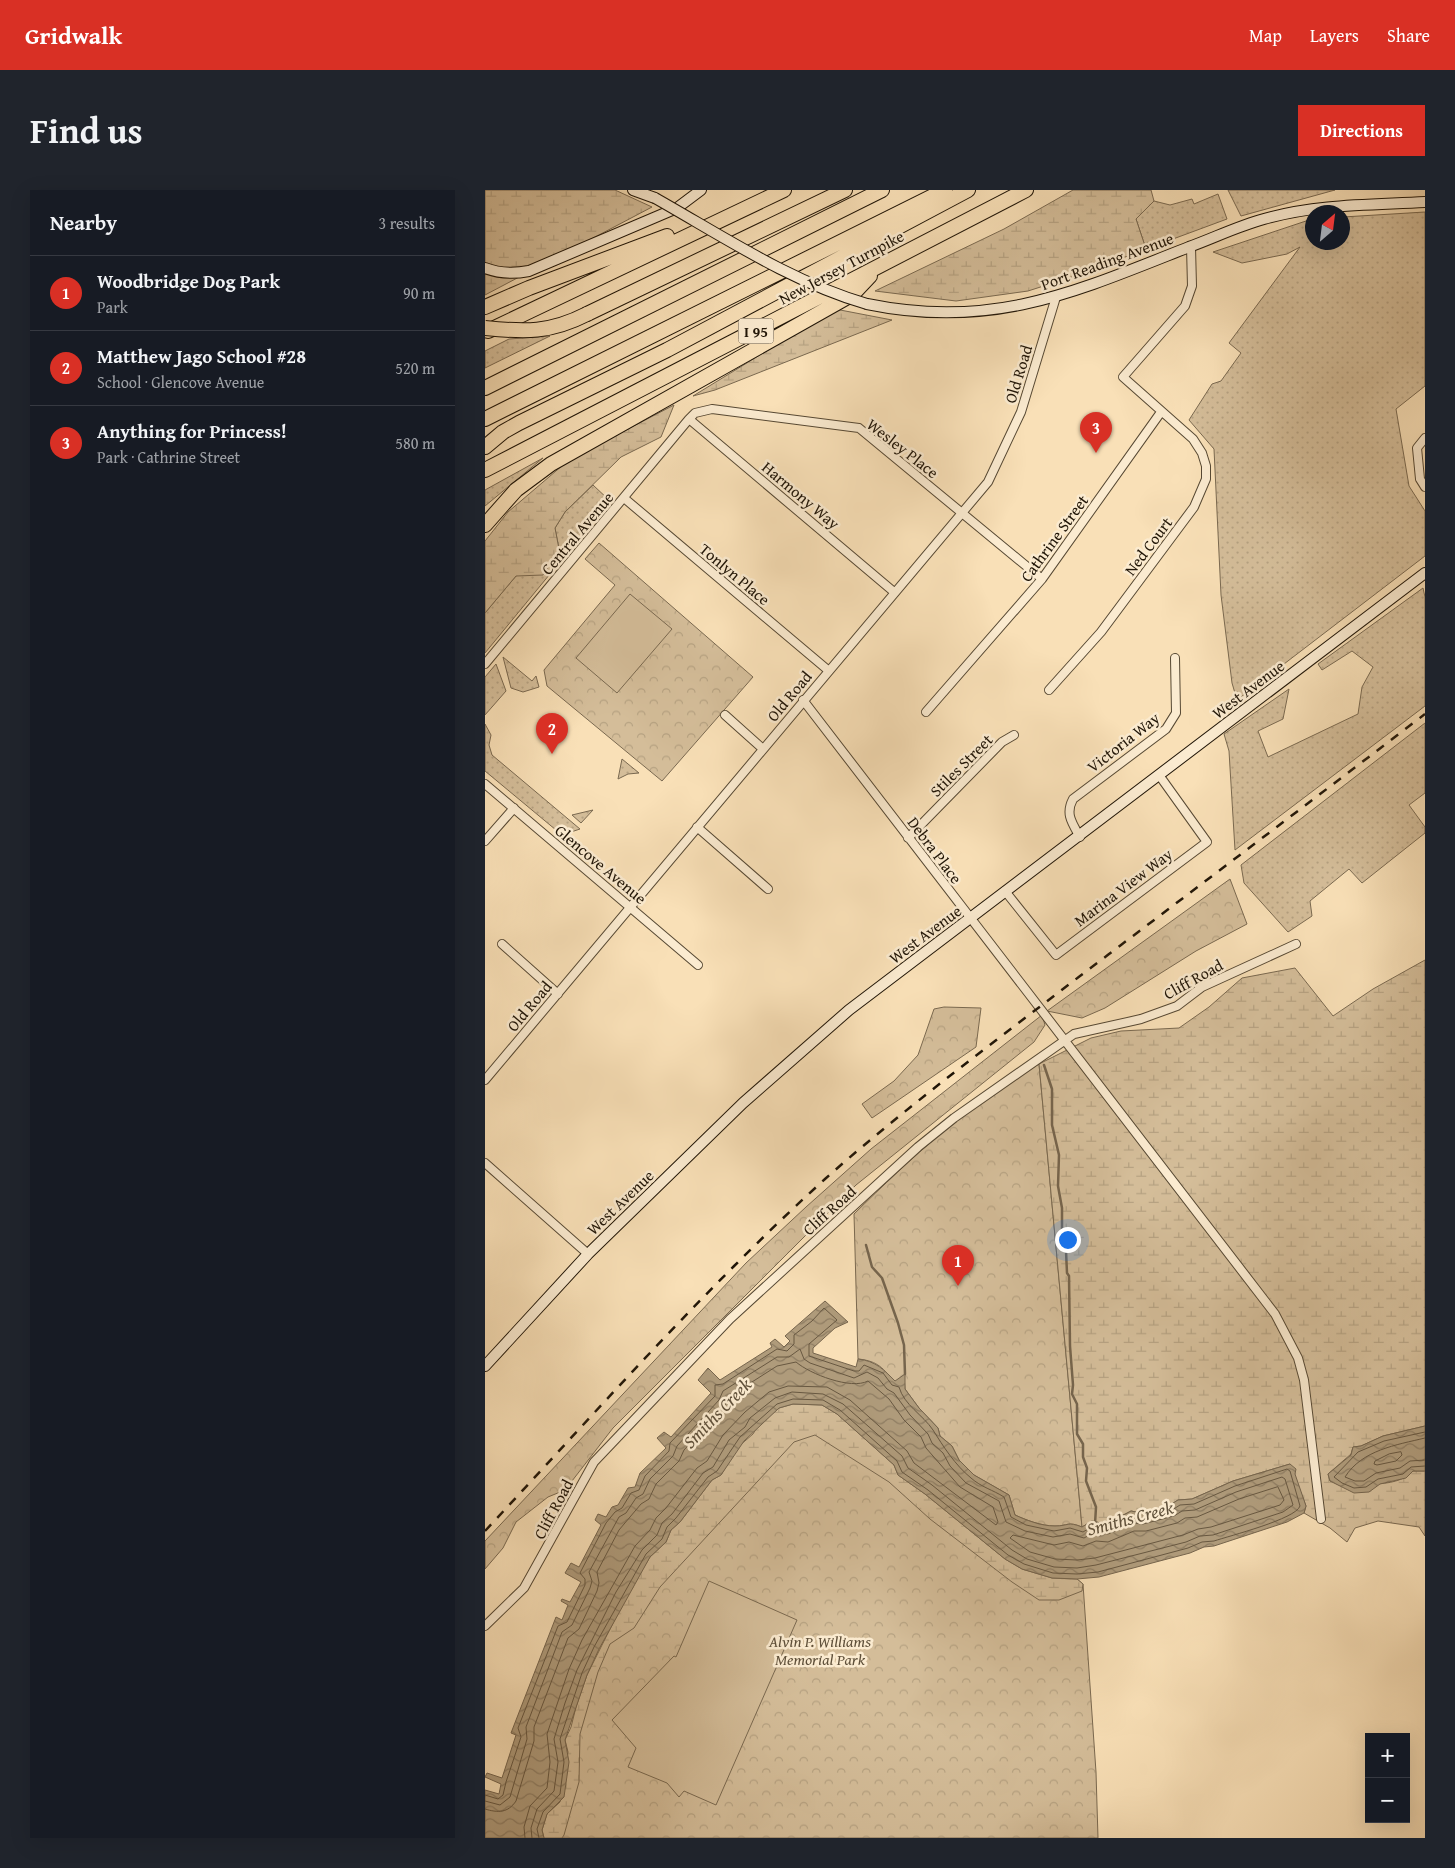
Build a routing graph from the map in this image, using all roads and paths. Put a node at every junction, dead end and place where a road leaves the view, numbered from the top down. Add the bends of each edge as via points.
1 (633, 190) edge
2 (642, 190) edge
3 (701, 190) edge
4 (845, 190) edge
5 (882, 190) edge
6 (945, 190) edge
7 (967, 190) edge
8 (1026, 190) edge
9 (779, 193) edge
10 (655, 198) junction
11 (1425, 202) edge
12 (1191, 247) junction
13 (485, 268) edge
14 (877, 268) junction
15 (1056, 297) junction
16 (485, 307) edge
17 (485, 328) edge
18 (485, 332) edge
19 (485, 388) edge
20 (1161, 412) junction
21 (689, 418) junction
22 (485, 419) edge
23 (1425, 438) edge
24 (485, 448) edge
25 (485, 470) edge
26 (1425, 487) edge
27 (624, 498) junction
28 (962, 512) junction
29 (485, 525) edge
30 (1425, 573) edge
31 (1042, 579) junction
32 (894, 592) junction
33 (1175, 658) dead end
34 (485, 664) edge
35 (829, 670) junction
36 (1049, 690) dead end
37 (803, 700) junction
38 (926, 712) dead end
39 (725, 715) dead end
40 (1014, 734) dead end
41 (763, 748) junction
42 (1159, 775) junction
43 (485, 784) edge
44 (514, 808) junction
45 (697, 827) junction
46 (1079, 837) junction
47 (908, 838) junction
48 (485, 841) edge
49 (768, 888) dead end
50 (1005, 891) junction
51 (632, 908) junction
52 (970, 919) junction
53 (502, 944) dead end
54 (1296, 944) dead end
55 (698, 965) dead end
56 (558, 994) junction
57 (1065, 1039) junction
58 (485, 1080) edge
59 (485, 1163) edge
60 (588, 1254) junction
61 (485, 1366) edge
62 (1321, 1519) dead end
63 (485, 1626) edge

1 - 10 street
2 - 10 street, Port Reading Avenue
3 - 13 street via 677,208 529,271 500,273
4 - 17 highway, bridge via 555,328 536,331
5 - 19 highway
6 - 22 highway, New Jersey Turnpike / I 95
7 - 24 highway via 667,350 519,423
8 - 14 highway, New Jersey Turnpike / I 95
9 - 16 highway
9 - 18 highway
10 - 15 street, Port Reading Avenue, bridge via 790,274 838,296 867,304 901,311 963,314 994,311
11 - 12 street, Port Reading Avenue via 1314,207 1262,219
12 - 15 street, Port Reading Avenue
12 - 20 street via 1190,296 1185,306 1123,377
14 - 25 highway, New Jersey Turnpike / I 95
14 - 29 highway via 853,294 551,464 516,490
15 - 28 street, Old Road via 1021,412 994,472
20 - 31 street, Cathrine Street
20 - 36 street, Ned Court via 1193,439 1202,453 1206,479 1201,494 1101,632
21 - 27 street, Central Avenue
21 - 28 street, Wesley Place via 703,410 721,408 859,428
21 - 32 street, Harmony Way
23 - 26 street via 1417,448 1420,479
27 - 34 street, Central Avenue
27 - 35 street, Tonlyn Place
28 - 31 street, Wesley Place
28 - 32 street, Old Road
30 - 42 street, West Avenue
31 - 38 street, Cathrine Street
32 - 35 street, Old Road
33 - 46 street, Victoria Way via 1176,713 1173,719 1166,729 1073,799 1068,815
35 - 37 street, Old Road
37 - 41 street, Old Road
37 - 47 street, Debra Place
39 - 41 street
40 - 47 street, Stiles Street via 1002,742
41 - 45 street, Old Road
42 - 46 street, West Avenue
42 - 50 street, Marina View Way via 1207,842 1056,955
43 - 44 street, Glencove Avenue
44 - 48 street
44 - 51 street, Glencove Avenue
45 - 49 street
45 - 51 street, Old Road
46 - 50 street, West Avenue
47 - 52 street, Debra Place
50 - 52 street, West Avenue
51 - 55 street, Glencove Avenue
51 - 56 street, Old Road
52 - 57 street, Debra Place
52 - 60 street, West Avenue via 841,1017 743,1103
53 - 56 street
54 - 57 street, Cliff Road via 1202,987 1177,1006 1141,1019 1092,1028
56 - 58 street, Old Road
57 - 62 street, Debra Place via 1275,1314 1298,1358 1305,1380
57 - 63 street, Cliff Road via 954,1118 918,1148 730,1319 594,1462 524,1588
59 - 60 street
60 - 61 street, West Avenue

